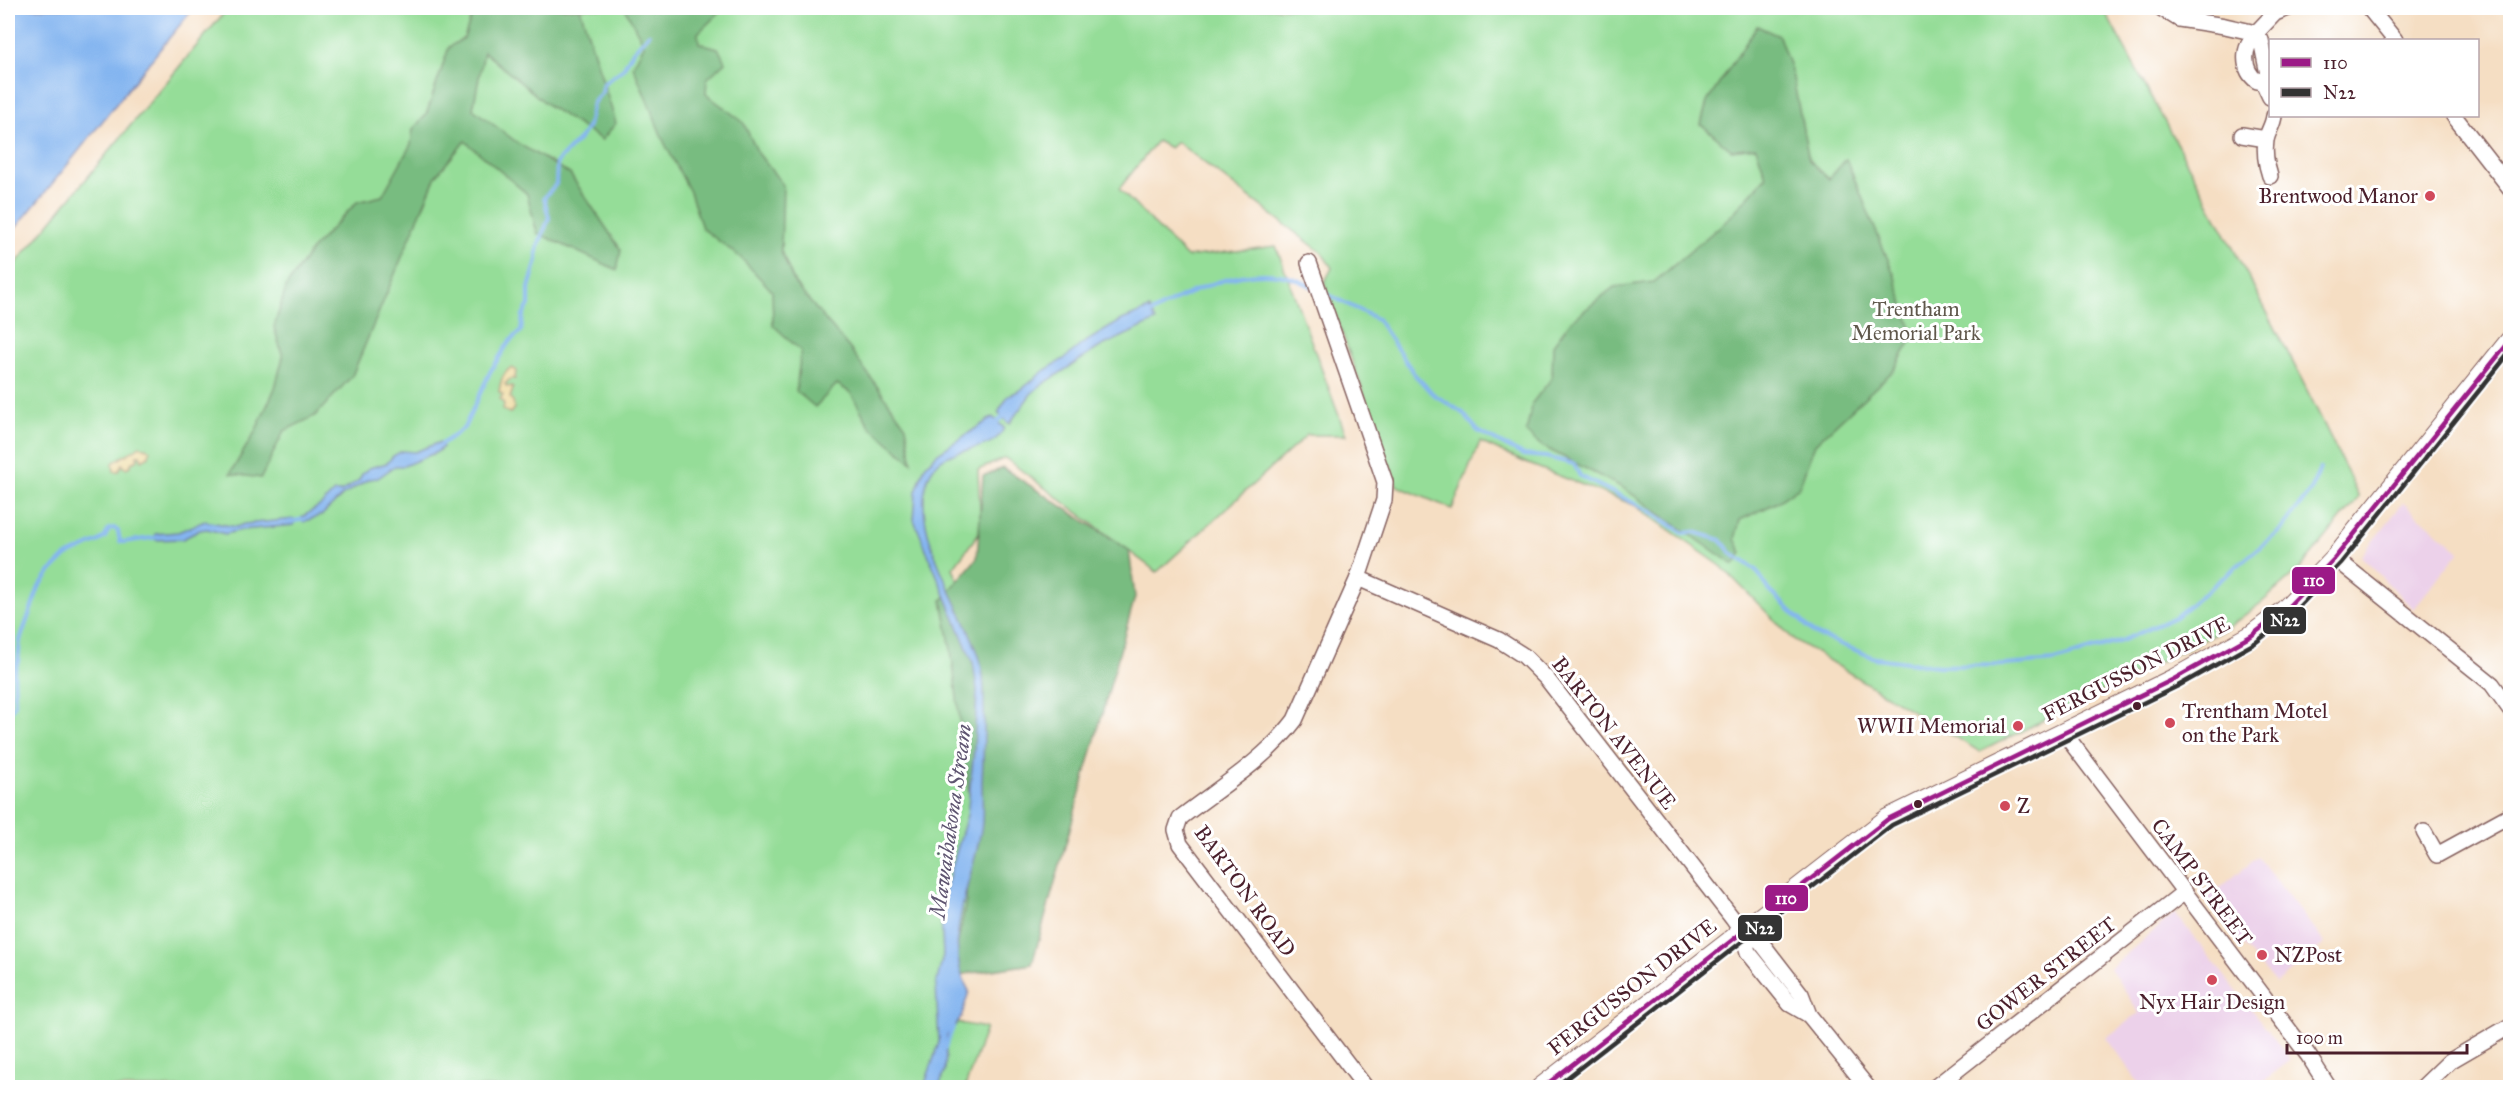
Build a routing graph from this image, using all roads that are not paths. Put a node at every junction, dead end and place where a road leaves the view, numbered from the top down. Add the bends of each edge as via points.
1 (2161, 8) edge
2 (2288, 8) edge
3 (2369, 8) edge
4 (2256, 34) junction
5 (2394, 39) edge
6 (2269, 94) edge
7 (2274, 117) edge
8 (2455, 117) edge
9 (2242, 135) dead end
10 (2266, 139) junction
11 (2270, 176) dead end
12 (2511, 188) edge
13 (1309, 263) dead end
14 (2511, 341) edge
15 (2335, 558) junction
16 (1358, 578) junction
17 (2511, 709) edge
18 (2064, 733) junction
19 (2511, 814) edge
20 (2424, 832) dead end
21 (2183, 893) junction
22 (1742, 932) junction
23 (2511, 1026) edge
24 (2308, 1056) junction
25 (1366, 1088) edge
26 (1541, 1088) edge
27 (1868, 1088) edge
28 (1934, 1088) edge
29 (2329, 1088) edge
30 (2342, 1088) edge
31 (2422, 1088) edge

1 - 4 street via 2179,19
2 - 4 street via 2275,13
3 - 5 street
4 - 6 street via 2261,40 2268,74 2262,80
7 - 10 street
8 - 12 street
9 - 10 street
10 - 11 street via 2265,159
13 - 16 street via 1385,482 1384,500
14 - 15 main road, FERGUSSON DRIVE
15 - 17 street via 2492,684
15 - 18 main road, FERGUSSON DRIVE via 2285,610 2251,636
16 - 22 street, BARTON AVENUE via 1499,640 1524,656 1547,679
16 - 25 street, BARTON ROAD via 1295,720 1266,753 1180,818 1176,830 1180,844
18 - 21 street, CAMP STREET
18 - 22 main road, FERGUSSON DRIVE via 1888,819
19 - 20 street via 2437,855
21 - 24 street, CAMP STREET
21 - 28 street, GOWER STREET
22 - 26 main road, FERGUSSON DRIVE
22 - 27 street, BARTON AVENUE via 1760,941 1801,994 1809,1015
23 - 31 street via 2450,1061
24 - 29 street, CAMP STREET
24 - 30 street, CAMP STREET

